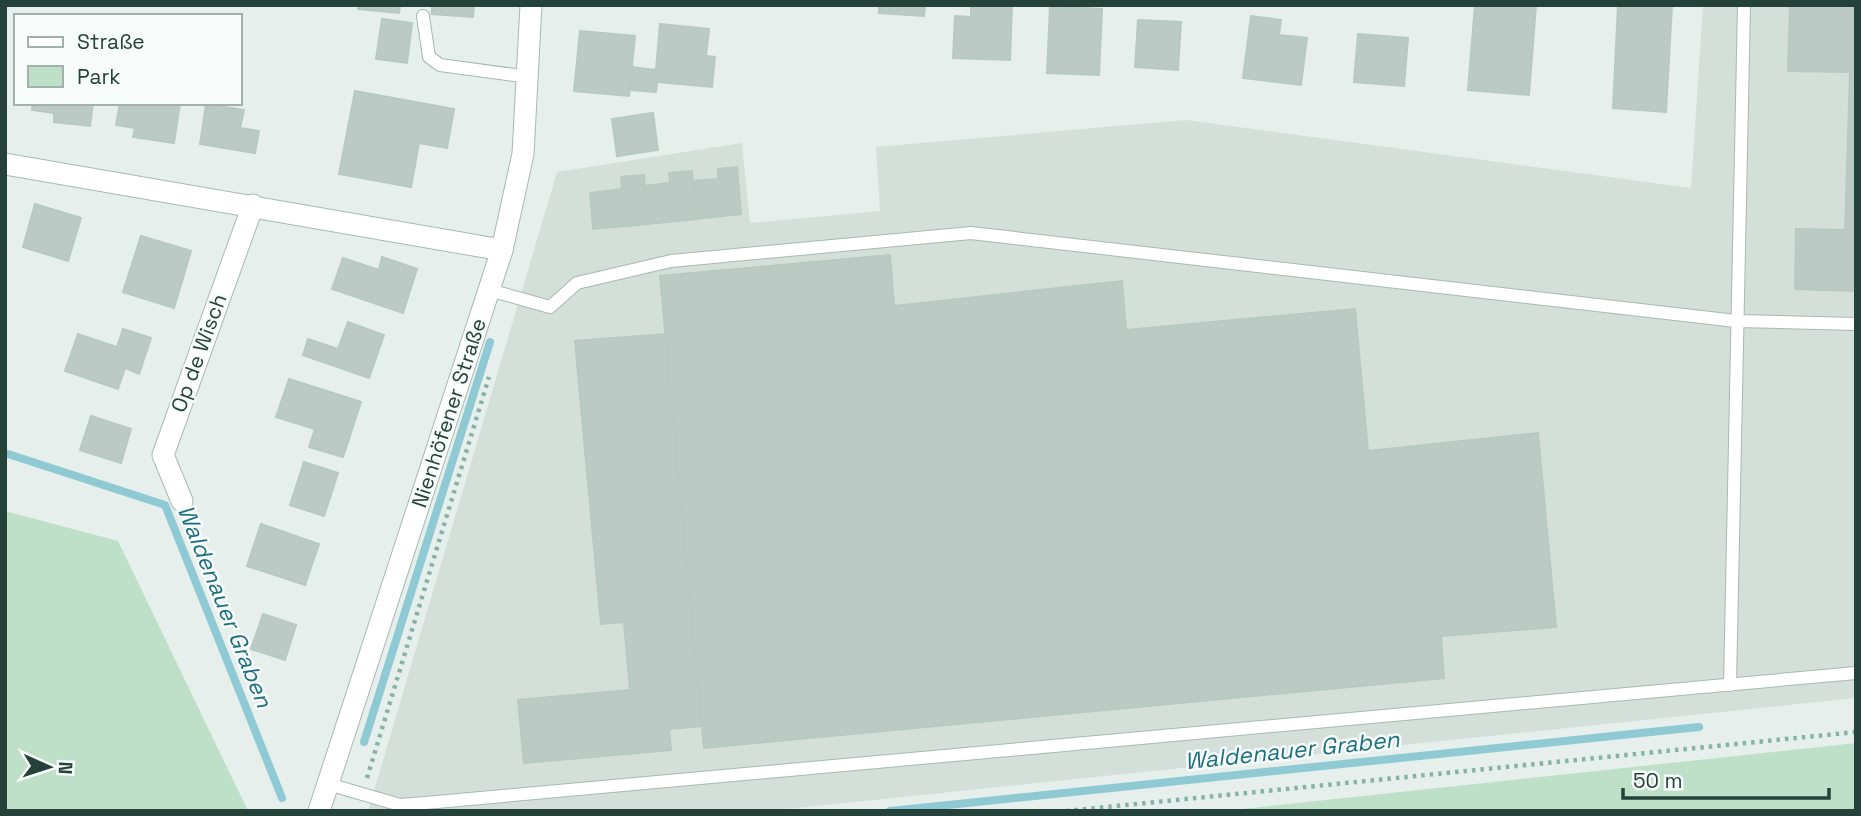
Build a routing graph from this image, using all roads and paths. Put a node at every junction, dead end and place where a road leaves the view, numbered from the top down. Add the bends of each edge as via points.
1 (531, 5) edge
2 (1744, 5) edge
3 (423, 16) dead end
4 (529, 78) junction
5 (5, 164) edge
6 (253, 205) junction
7 (502, 250) junction
8 (489, 290) junction
9 (1736, 321) junction
10 (1856, 324) edge
11 (491, 371) dead end
12 (182, 501) dead end
13 (1856, 673) edge
14 (1730, 685) junction
15 (1856, 732) edge
16 (328, 784) junction
17 (362, 795) junction
18 (319, 811) edge
19 (1066, 811) edge

1 - 4 street, Nienhöfener Straße
2 - 9 lane
3 - 4 lane via 429,57 440,65
4 - 7 street, Nienhöfener Straße via 523,154
5 - 6 street
6 - 7 street
6 - 12 street, Op de Wisch via 163,455
7 - 8 street, Nienhöfener Straße
8 - 9 lane via 550,307 577,283 671,261 971,233
8 - 16 street, Nienhöfener Straße
9 - 10 lane
9 - 14 lane
11 - 17 path
13 - 14 lane
14 - 17 lane via 400,805
15 - 19 path
16 - 17 lane
16 - 18 street, Nienhöfener Straße

